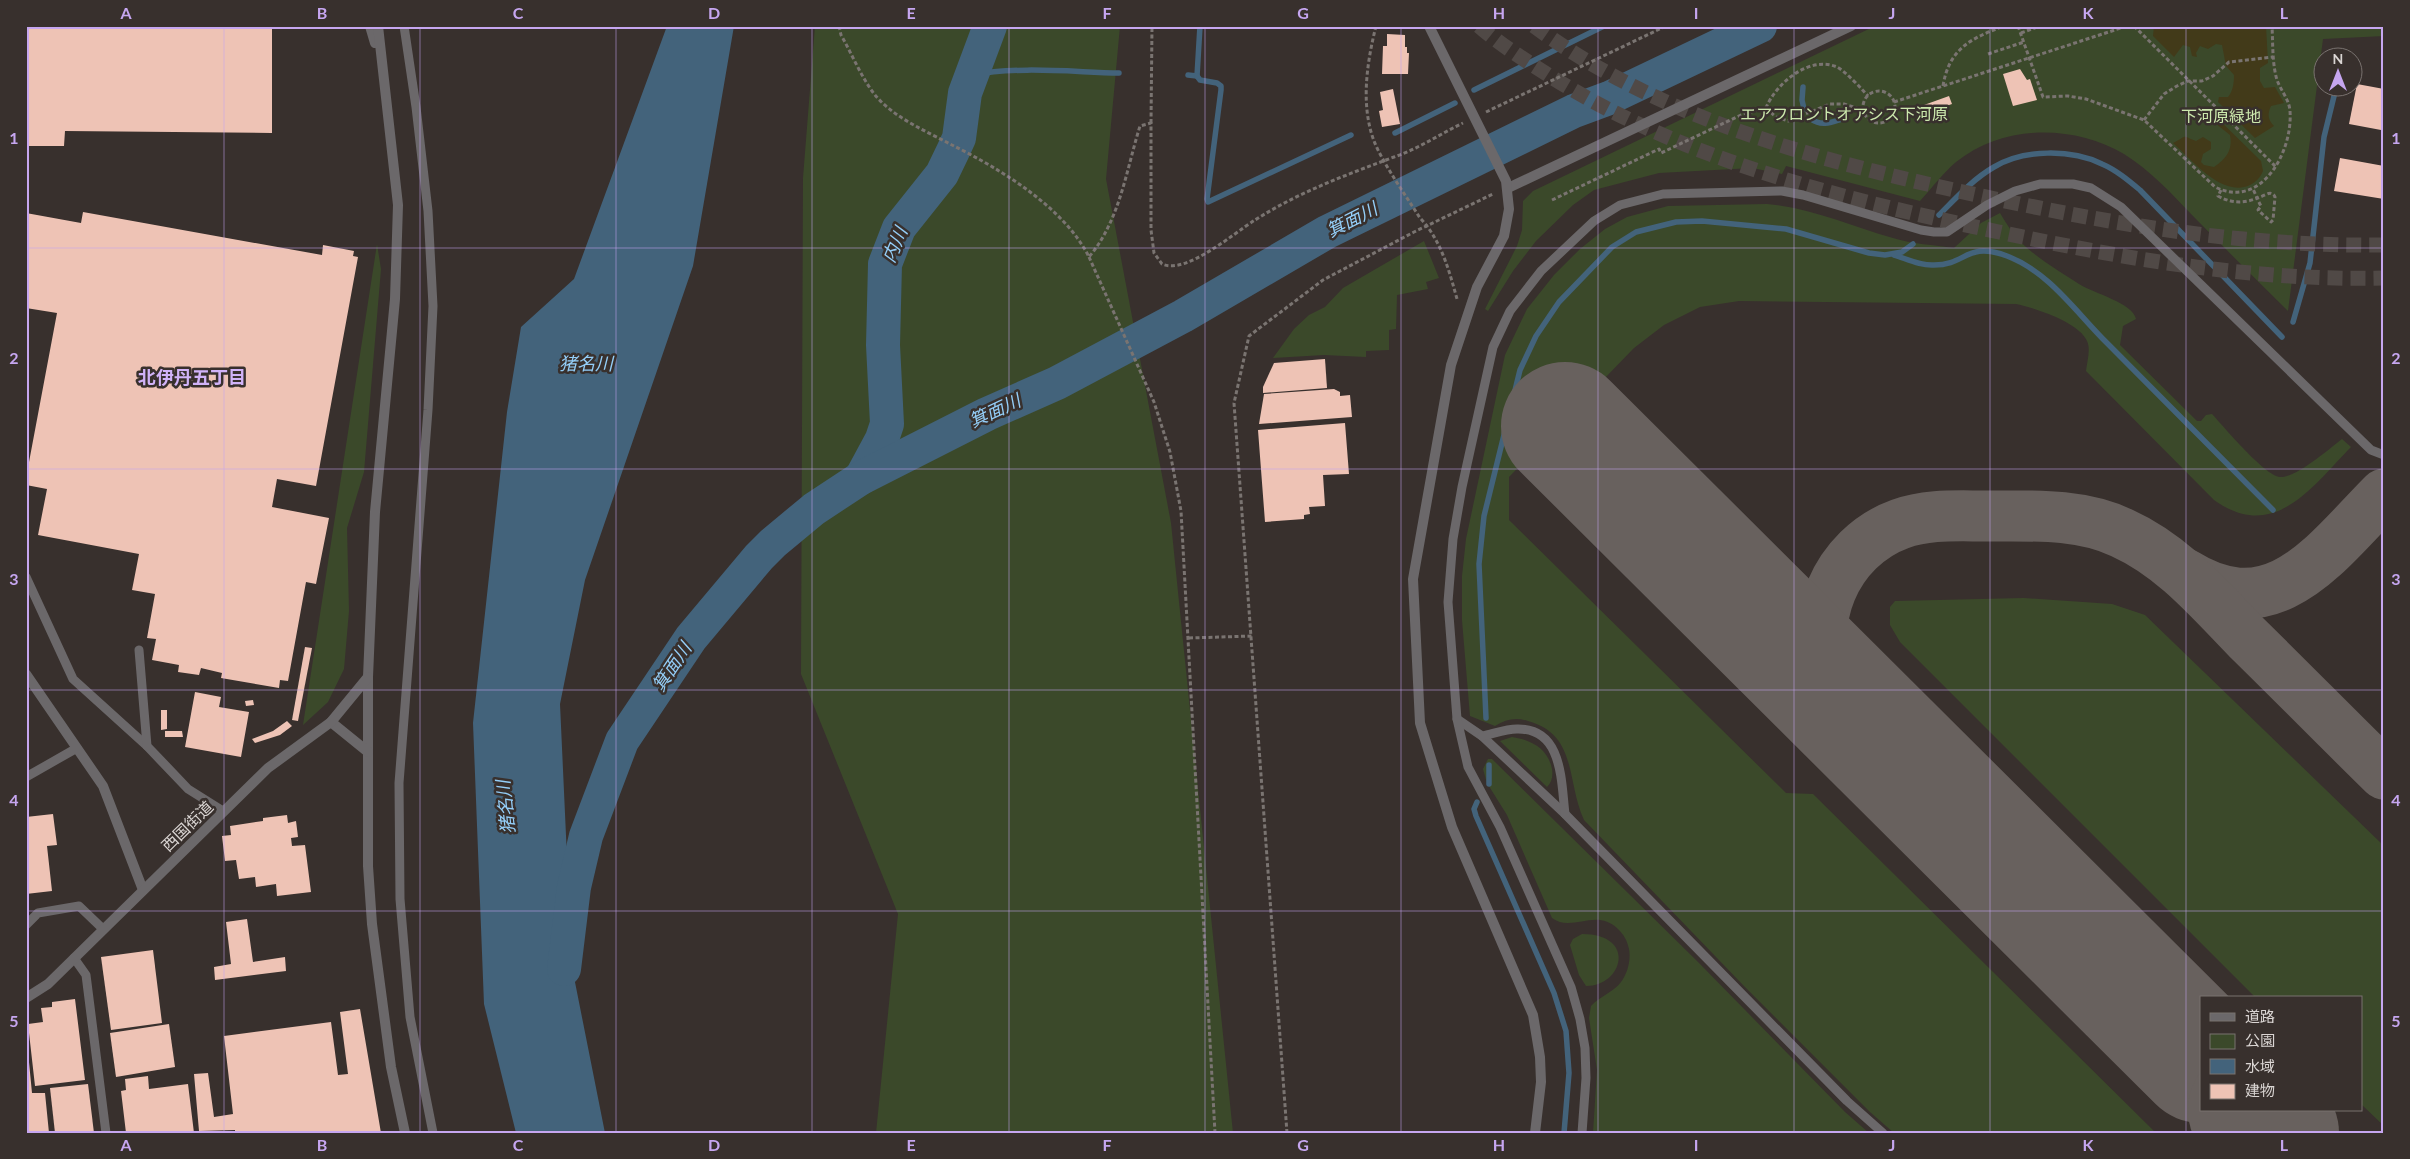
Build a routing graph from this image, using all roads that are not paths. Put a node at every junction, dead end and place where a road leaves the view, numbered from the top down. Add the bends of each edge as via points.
1 (370, 26) edge
2 (378, 26) edge
3 (404, 26) edge
4 (1429, 26) edge
5 (1851, 26) edge
6 (384, 67) junction
7 (1507, 184) junction
8 (2384, 455) edge
9 (26, 576) edge
10 (139, 650) dead end
11 (26, 674) edge
12 (368, 677) junction
13 (1457, 719) junction
14 (331, 722) junction
15 (1482, 736) junction
16 (148, 746) junction
17 (77, 748) junction
18 (368, 752) junction
19 (26, 777) edge
20 (223, 811) junction
21 (1565, 814) junction
22 (143, 890) junction
23 (26, 925) edge
24 (103, 929) junction
25 (74, 958) junction
26 (26, 998) edge
27 (106, 1133) edge
28 (405, 1133) edge
29 (433, 1133) edge
30 (1535, 1133) edge
31 (1582, 1133) edge
32 (1883, 1133) edge

1 - 6 street
2 - 6 street
3 - 29 lane via 428,211 433,306 399,783 400,899 410,1017
4 - 7 street
5 - 7 street
6 - 12 street via 398,204 395,300 375,512
7 - 30 street via 1509,209 1504,236 1477,286 1451,365 1413,579 1420,723 1452,827 1533,1015 1541,1082
8 - 13 lane via 2371,450 2121,207 2091,188 2055,183 2028,187 1987,204 1946,232 1921,230 1782,191 1664,194 1637,200 1620,205 1594,221 1541,271 1510,310 1493,347 1462,487 1449,576 1448,616
9 - 16 lane via 73,679
10 - 16 lane
11 - 17 street
12 - 14 street, 西国街道
12 - 18 street
13 - 15 lane
13 - 31 lane via 1468,767 1500,828 1571,987 1585,1048
14 - 18 street
14 - 20 street, 西国街道 via 268,768
15 - 21 lane
15 - 21 lane via 1520,729 1537,734 1551,745 1558,759
16 - 20 lane via 188,789
17 - 19 lane
17 - 22 street via 103,786
18 - 28 street via 368,866 372,924 391,1068
20 - 22 street, 西国街道
21 - 32 lane via 1847,1101
22 - 24 street, 西国街道
23 - 24 lane via 38,913 79,906
24 - 25 street, 西国街道
25 - 26 street, 西国街道 via 48,984
25 - 27 lane via 86,975

